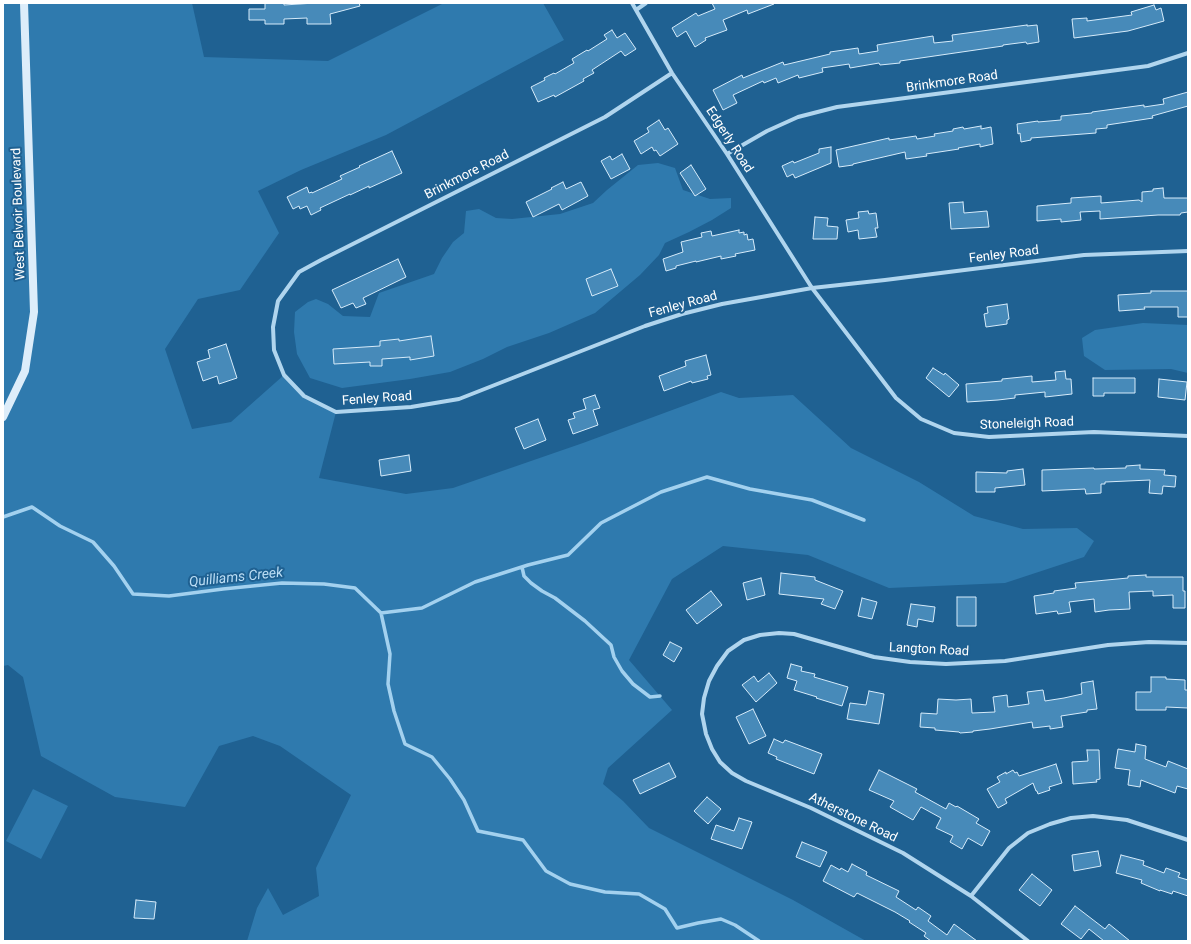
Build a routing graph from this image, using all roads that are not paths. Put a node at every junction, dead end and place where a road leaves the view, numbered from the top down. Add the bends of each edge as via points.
1 (632, 3) edge
2 (646, 3) edge
3 (24, 4) edge
4 (636, 10) junction
5 (1188, 53) edge
6 (672, 73) junction
7 (727, 154) junction
8 (1188, 251) edge
9 (812, 288) junction
10 (278, 300) joint
11 (3, 417) edge
12 (1188, 436) edge
13 (1188, 643) edge
14 (704, 698) joint
15 (1188, 840) edge
16 (971, 896) junction
17 (1028, 941) edge

1 - 4 street, Edgerly Road
2 - 4 street
3 - 11 street, West Belvoir Boulevard via 34,312 25,372
4 - 6 street, Edgerly Road
5 - 7 street, Brinkmore Road via 1148,66 838,107 798,117
6 - 7 street, Edgerly Road
6 - 10 street, Brinkmore Road via 605,117 299,272
7 - 9 street, Edgerly Road
8 - 9 street, Fenley Road via 1084,255
9 - 10 street, Fenley Road via 682,314 458,399 411,407 336,412 304,396 284,375 274,350 273,327
9 - 12 street, Stoneleigh Road via 896,398 921,419 954,433 989,437 1094,432
13 - 14 street, Langton Road via 1108,645 1005,661 946,664 874,657 794,634 773,633 744,640 728,651 716,666
14 - 16 street, Atherstone Road via 702,714 706,734 720,762 732,773 903,853
15 - 16 street via 1127,820 1093,816 1071,818 1050,824 1021,838 1009,848
16 - 17 street, Atherstone Road

